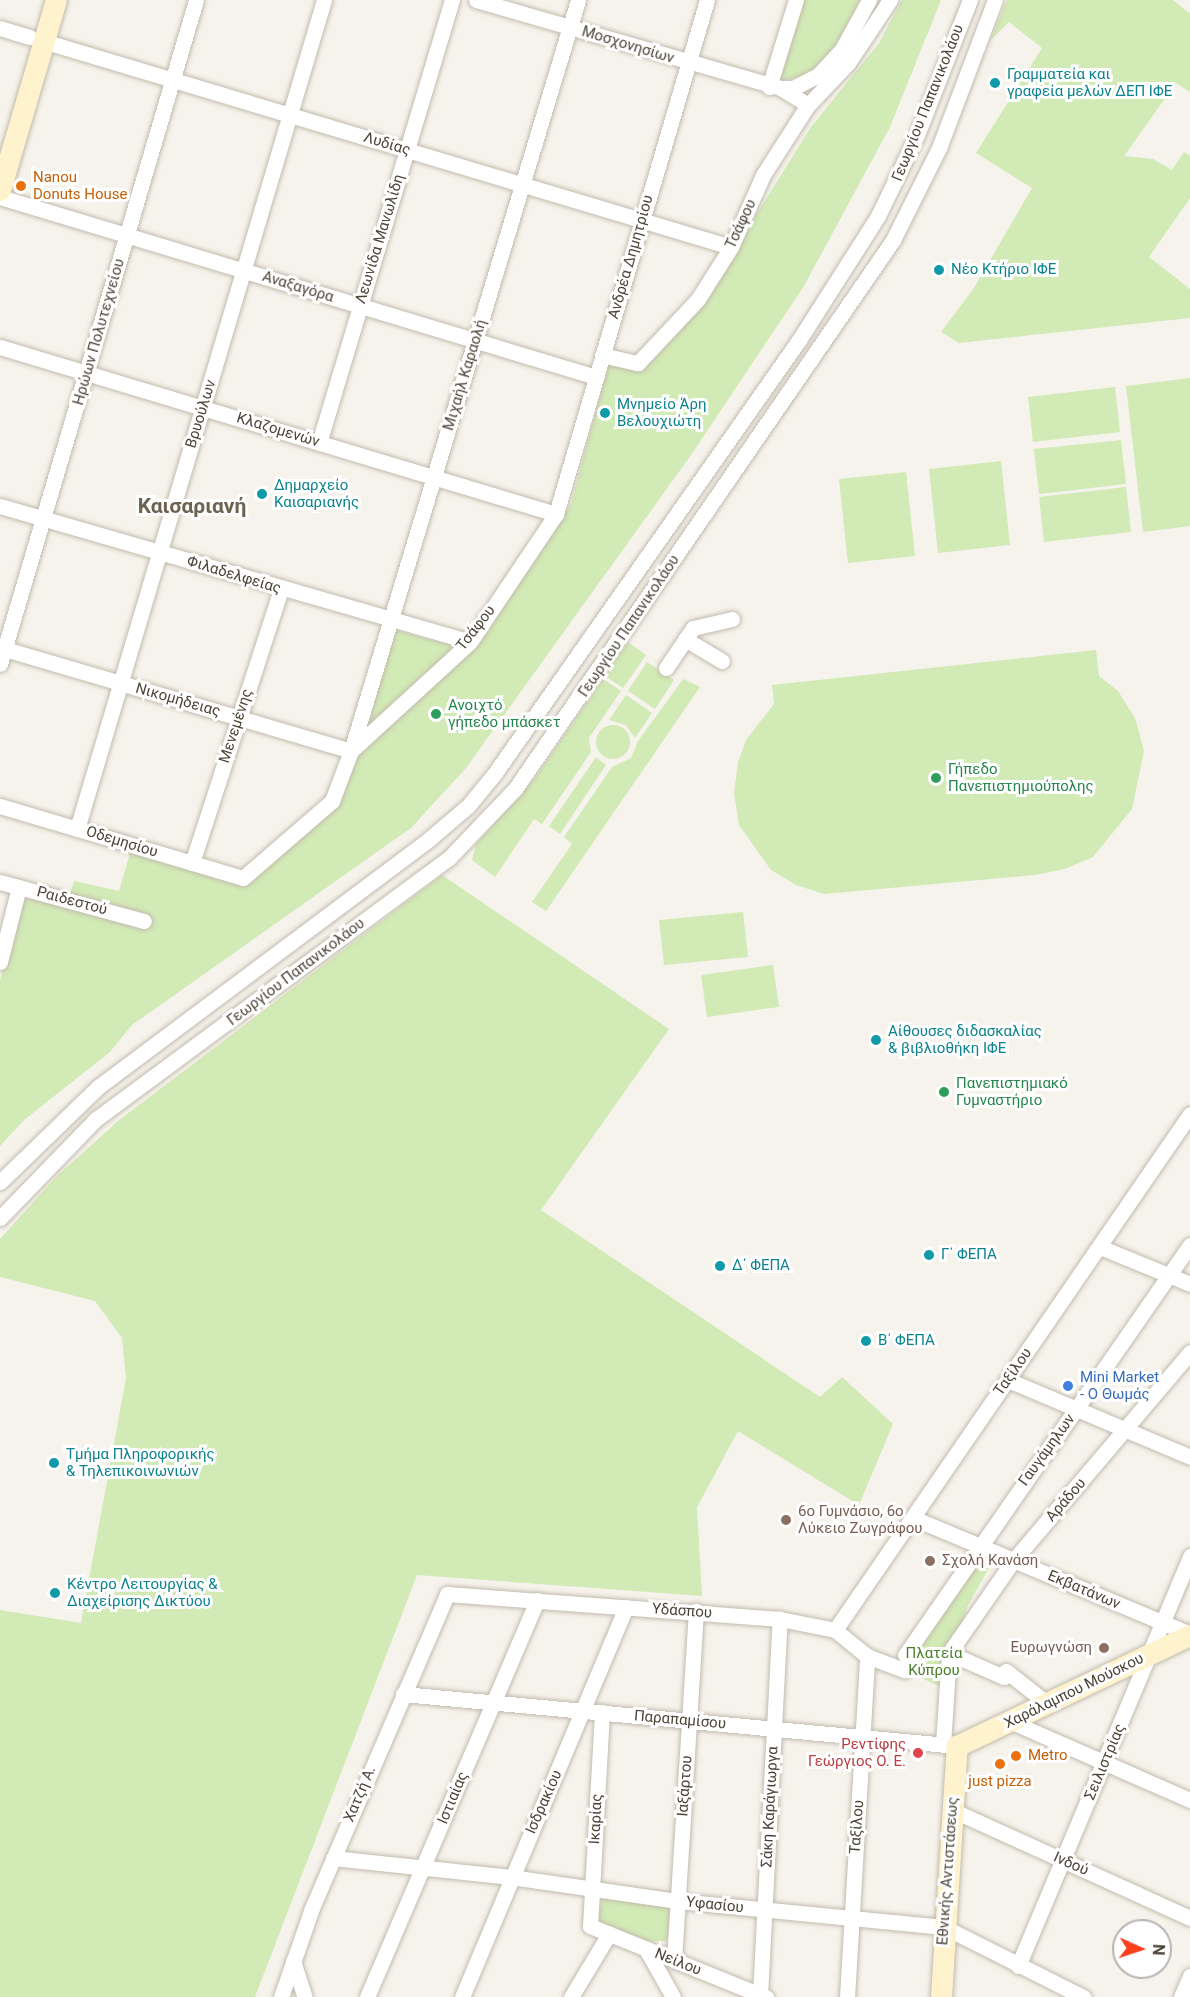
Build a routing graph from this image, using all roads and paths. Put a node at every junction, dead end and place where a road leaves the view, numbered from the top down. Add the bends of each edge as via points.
1 (41, 0) edge
2 (56, 0) edge
3 (196, 0) edge
4 (324, 0) edge
5 (452, 0) edge
6 (476, 0) edge
7 (578, 0) edge
8 (707, 0) edge
9 (796, 0) edge
10 (869, 0) edge
11 (890, 0) edge
12 (970, 0) edge
13 (995, 0) edge
14 (0, 28) edge
15 (570, 28) junction
16 (37, 39) junction
17 (688, 63) junction
18 (173, 79) junction
19 (775, 88) junction
20 (808, 105) junction
21 (290, 114) junction
22 (0, 139) edge
23 (407, 150) junction
24 (522, 184) junction
25 (0, 190) edge
26 (0, 197) edge
27 (642, 220) junction
28 (127, 236) junction
29 (731, 247) junction
30 (244, 271) junction
31 (360, 306) junction
32 (475, 341) junction
33 (0, 347) edge
34 (602, 355) junction
35 (87, 373) junction
36 (596, 377) junction
37 (203, 408) junction
38 (319, 443) junction
39 (434, 477) junction
40 (0, 506) edge
41 (556, 514) junction
42 (44, 518) junction
43 (160, 553) junction
44 (281, 590) junction
45 (732, 619) dead end
46 (391, 620) junction
47 (686, 633) junction
48 (470, 642) junction
49 (5, 649) junction
50 (722, 661) dead end
51 (0, 664) edge
52 (666, 668) dead end
53 (121, 683) junction
54 (239, 718) junction
55 (351, 751) junction
56 (0, 806) edge
57 (77, 829) junction
58 (192, 863) junction
59 (243, 878) joint
60 (0, 882) edge
61 (19, 887) junction
62 (144, 921) dead end
63 (0, 962) edge
64 (1190, 1114) edge
65 (0, 1182) edge
66 (0, 1218) edge
67 (1190, 1245) edge
68 (1100, 1247) junction
69 (1168, 1276) junction
70 (1190, 1284) edge
71 (1190, 1352) edge
72 (1008, 1380) junction
73 (1076, 1410) junction
74 (1127, 1431) junction
75 (1190, 1456) edge
76 (913, 1518) junction
77 (978, 1546) junction
78 (1190, 1557) edge
79 (1013, 1561) junction
80 (447, 1594) joint
81 (537, 1600) junction
82 (626, 1607) junction
83 (696, 1611) junction
84 (780, 1619) junction
85 (1163, 1623) junction
86 (836, 1630) junction
87 (1190, 1635) edge
88 (949, 1653) junction
89 (1151, 1654) junction
90 (867, 1656) junction
91 (904, 1662) joint
92 (403, 1694) junction
93 (494, 1701) junction
94 (1048, 1704) junction
95 (584, 1711) junction
96 (602, 1712) junction
97 (689, 1721) junction
98 (1012, 1722) junction
99 (775, 1729) junction
100 (863, 1737) junction
101 (950, 1745) junction
102 (1105, 1763) junction
103 (1190, 1800) edge
104 (952, 1810) junction
105 (333, 1858) junction
106 (1063, 1861) junction
107 (423, 1867) junction
108 (511, 1877) junction
109 (592, 1888) junction
110 (678, 1901) junction
111 (764, 1910) junction
112 (851, 1918) junction
113 (1190, 1918) edge
114 (590, 1926) joint
115 (944, 1927) junction
116 (609, 1934) junction
117 (646, 1949) junction
118 (674, 1960) junction
119 (293, 1961) junction
120 (1018, 1966) junction
121 (760, 1996) edge
122 (281, 1997) edge
123 (305, 1997) edge
124 (367, 1997) edge
125 (462, 1997) edge
126 (572, 1997) edge
127 (673, 1997) edge
128 (847, 1997) edge
129 (941, 1997) edge
130 (1083, 1997) edge

1 - 16 street
2 - 16 street
3 - 18 street, Ηρώων Πολυτεχνείου
4 - 21 street, Βρυούλων
5 - 23 street, Λεωνίδα Μανωλίδη
6 - 15 street, Μοσχονησίων
7 - 15 street, Μιχαήλ Καραολή
8 - 17 street, Ανδρέα Δημητρίου
9 - 19 street
10 - 19 street via 842,49 818,75 793,88
11 - 20 street, Τσάφου via 848,63
12 - 65 street, Γεωργίου Παπανικολάου via 917,135 878,216 786,358 468,806 98,1087
13 - 66 street, Γεωργίου Παπανικολάου via 939,148 893,240 515,789 449,858 96,1119
14 - 16 street, Λυδίας
15 - 17 street, Μοσχονησίων
15 - 24 street, Μιχαήλ Καραολή
16 - 18 street, Λυδίας
16 - 22 street
16 - 25 street
17 - 19 street, Μοσχονησίων
17 - 27 street, Ανδρέα Δημητρίου
18 - 21 street, Λυδίας
18 - 28 street, Ηρώων Πολυτεχνείου
19 - 20 street
20 - 29 street, Τσάφου via 763,175
21 - 23 street, Λυδίας
21 - 30 street, Βρυούλων
23 - 24 street, Λυδίας
23 - 31 street, Λεωνίδα Μανωλίδη
24 - 27 street, Λυδίας
24 - 32 street, Μιχαήλ Καραολή
26 - 28 street, Αναξαγόρα
27 - 29 street, Λυδίας
27 - 34 street, Ανδρέα Δημητρίου
28 - 30 street, Αναξαγόρα
28 - 35 street, Ηρώων Πολυτεχνείου
29 - 34 street, Τσάφου via 684,317 639,363
30 - 31 street, Αναξαγόρα
30 - 37 street, Βρυούλων
31 - 32 street, Αναξαγόρα
31 - 38 street, Λεωνίδα Μανωλίδη
32 - 36 street, Αναξαγόρα
32 - 39 street, Μιχαήλ Καραολή
33 - 35 street, Κλαζομενών
34 - 36 street, Ανδρέα Δημητρίου
35 - 37 street, Κλαζομενών
35 - 42 street, Ηρώων Πολυτεχνείου
36 - 41 street, Ανδρέα Δημητρίου
37 - 38 street, Κλαζομενών
37 - 43 street, Βρυούλων
38 - 39 street, Κλαζομενών
39 - 41 street, Κλαζομενών
39 - 46 street, Μιχαήλ Καραολή
40 - 42 street, Φιλαδελφείας
41 - 48 street, Τσάφου
42 - 43 street, Φιλαδελφείας
42 - 49 street, Ηρώων Πολυτεχνείου
43 - 44 street, Φιλαδελφείας
43 - 53 street, Βρυούλων
44 - 46 street, Φιλαδελφείας
44 - 54 street, Μενεμένης
45 - 47 street
46 - 48 street, Φιλαδελφείας
46 - 55 street, Μιχαήλ Καραολή
47 - 50 street
47 - 52 street
48 - 55 street, Τσάφου
49 - 51 street, Ηρώων Πολυτεχνείου
49 - 53 street, Νικομήδειας
53 - 54 street, Νικομήδειας
53 - 57 street, Βρυούλων
54 - 55 street, Νικομήδειας
54 - 58 street, Μενεμένης
55 - 59 street, Μιχαήλ Καραολή via 332,801
56 - 57 street, Οδεμησίου
57 - 58 street, Οδεμησίου
58 - 59 street, Οδεμησίου
60 - 61 street, Ραιδεστού
61 - 62 street, Ραιδεστού
61 - 63 street
64 - 68 street, Ταξίλου
67 - 69 street, Γαυγάμηλων
68 - 69 street
68 - 72 street, Ταξίλου
69 - 70 street
69 - 73 street, Γαυγάμηλων
71 - 74 street, Αράδου
72 - 73 street
72 - 76 street, Ταξίλου
73 - 74 street
73 - 77 street, Γαυγάμηλων
74 - 75 street
74 - 79 street, Αράδου
76 - 77 street, Εκβατάνων
76 - 86 street, Ταξίλου
77 - 79 street, Εκβατάνων
77 - 91 street, Γαυγάμηλων
78 - 85 street, Σειλιστρίας
79 - 85 street, Εκβατάνων
79 - 88 street, Αράδου
80 - 81 street, Υδάσπου
80 - 92 street, Χατζή Α.
81 - 82 street, Υδάσπου
81 - 93 street, Ιστιαίας
82 - 83 street, Υδάσπου
82 - 95 street, Ισδρακίου
83 - 84 street, Υδάσπου
83 - 97 street, Ιαξάρτου
84 - 86 street, Υδάσπου
84 - 99 street, Σάκη Καράγιωργα
85 - 87 street, Εκβατάνων
85 - 89 street, Σειλιστρίας
86 - 90 street, Υδάσπου
87 - 89 street, Χαράλαμπου Μούσκου
88 - 94 street via 1004,1677 1006,1671
88 - 101 street
89 - 94 street, Χαράλαμπου Μούσκου
89 - 102 street, Σειλιστρίας
90 - 91 street, Υδάσπου
90 - 100 street, Ταξίλου
92 - 93 street, Παραπαμίσου
92 - 105 street, Χατζή Α.
93 - 95 street, Παραπαμίσου
93 - 107 street, Ιστιαίας
94 - 98 street, Χαράλαμπου Μούσκου
95 - 96 street, Παραπαμίσου
95 - 108 street, Ισδρακίου
96 - 97 street, Παραπαμίσου
96 - 109 street, Ικαρίας
97 - 99 street, Παραπαμίσου
97 - 110 street, Ιαξάρτου
98 - 101 street, Χαράλαμπου Μούσκου
98 - 102 street
99 - 100 street, Παραπαμίσου
99 - 111 street, Σάκη Καράγιωργα
100 - 101 street, Παραπαμίσου
100 - 112 street, Ταξίλου
101 - 104 street, Εθνικής Αντιστάσεως
102 - 103 street
102 - 106 street, Σειλιστρίας
104 - 106 street, Ινδού
104 - 115 street, Εθνικής Αντιστάσεως
105 - 107 street, Υφασίου
105 - 119 street, Χατζή Α.
106 - 113 street, Ινδού
106 - 120 street, Σειλιστρίας
107 - 108 street, Υφασίου
107 - 124 street, Ιστιαίας
108 - 109 street, Υφασίου
108 - 125 street, Ισδρακίου
109 - 110 street, Υφασίου
109 - 114 street, Ικαρίας
110 - 111 street, Υφασίου
110 - 118 street, Ιαξάρτου
111 - 112 street, Υφασίου
111 - 121 street, Σάκη Καράγιωργα
112 - 115 street, Υφασίου
112 - 128 street, Ταξίλου
114 - 116 street, Νείλου
115 - 120 street, Υφασίου
115 - 129 street, Εθνικής Αντιστάσεως
116 - 117 street, Νείλου
116 - 126 street
117 - 118 street, Νείλου
117 - 127 street
118 - 121 street, Νείλου
119 - 122 street, Χατζή Α.
119 - 123 street
120 - 130 street, Υφασίου

